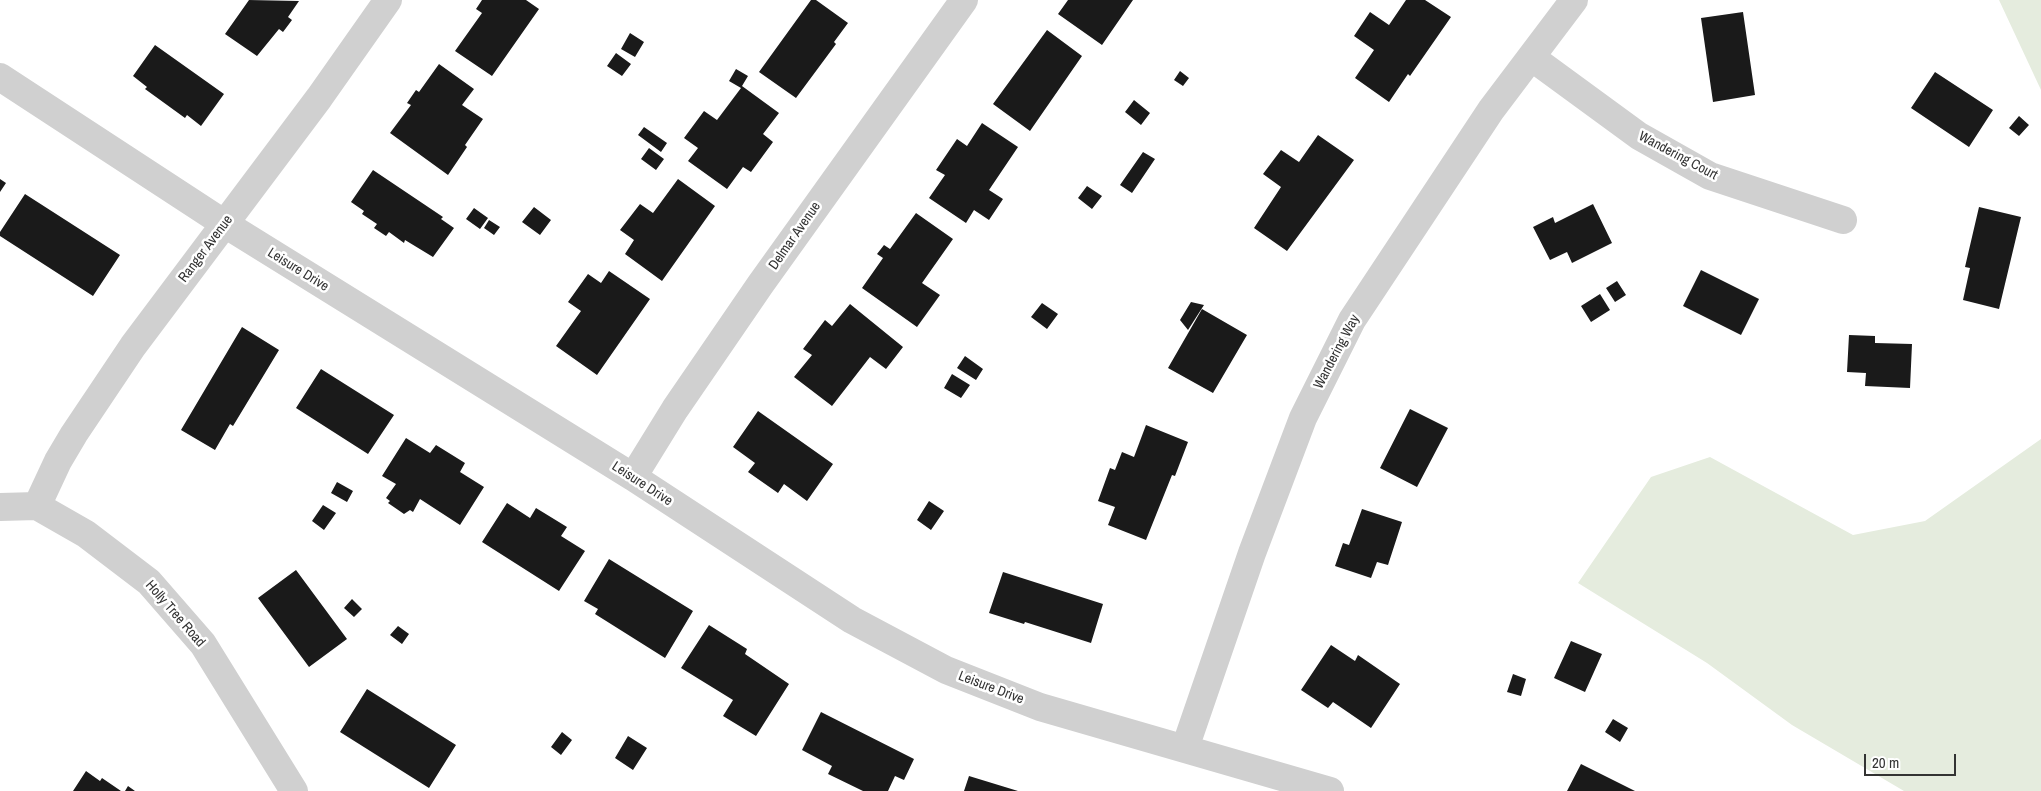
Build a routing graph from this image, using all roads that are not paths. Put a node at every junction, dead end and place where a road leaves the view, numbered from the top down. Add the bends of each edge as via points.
1 (388, 0) edge
2 (964, 0) edge
3 (1574, 0) edge
4 (1531, 57) junction
5 (0, 77) edge
6 (1843, 220) dead end
7 (225, 224) junction
8 (633, 477) junction
9 (37, 506) junction
10 (0, 507) edge
11 (1186, 748) junction
12 (294, 791) edge
13 (1330, 791) edge

1 - 7 street, Ranger Avenue
2 - 8 street, Delmar Avenue via 755,293 675,409
3 - 4 street, Wandering Way
4 - 6 street, Wandering Court via 1639,136 1710,176
4 - 11 street, Wandering Way via 1491,110 1352,320 1303,418 1252,553
5 - 7 street, Leisure Drive
7 - 8 street, Leisure Drive
7 - 9 street, Ranger Avenue via 133,346 58,460
8 - 11 street, Leisure Drive via 852,620 946,670 1040,707
9 - 10 street
9 - 12 street, Holly Tree Road via 113,553 160,594 204,644
11 - 13 street, Leisure Drive

